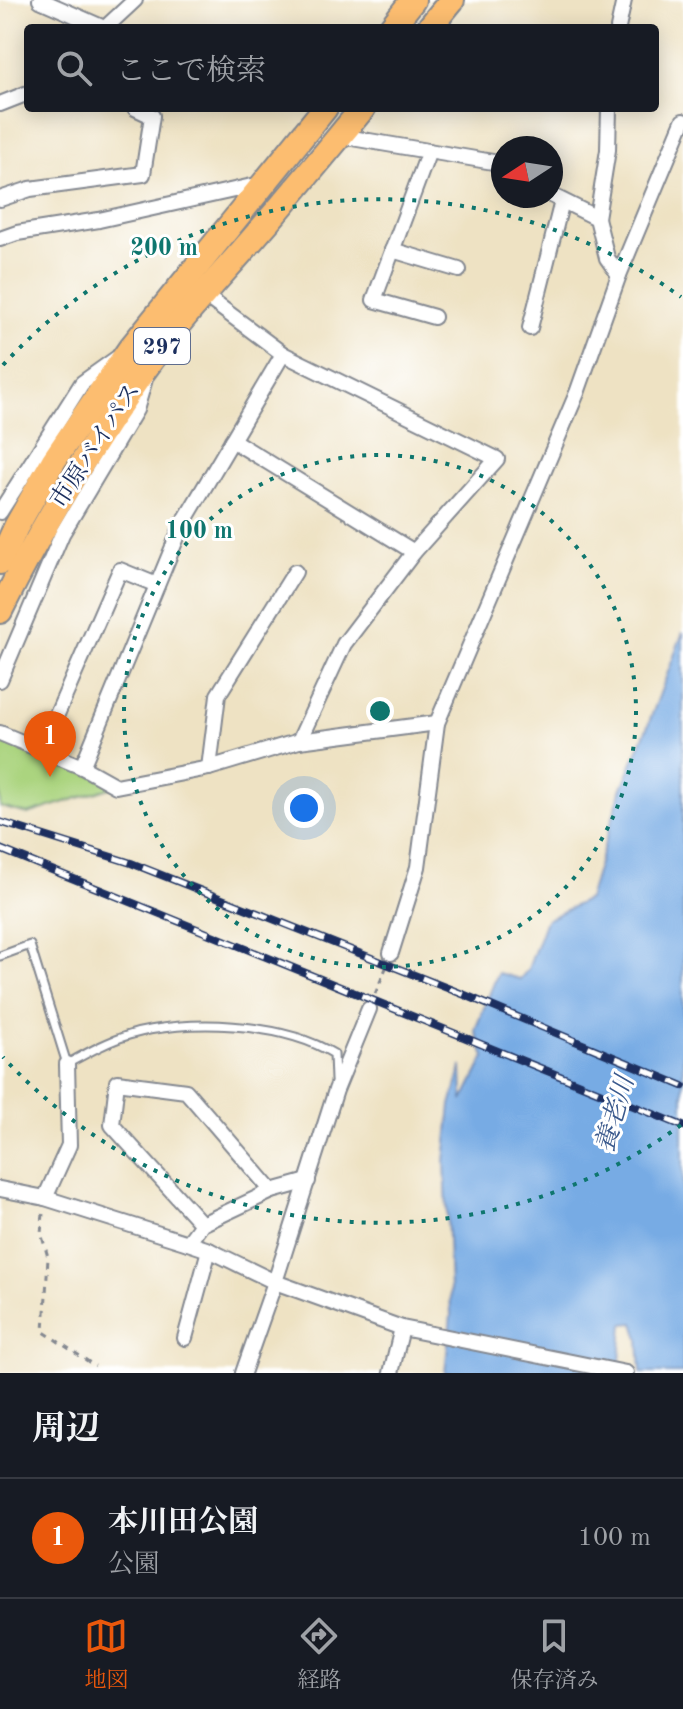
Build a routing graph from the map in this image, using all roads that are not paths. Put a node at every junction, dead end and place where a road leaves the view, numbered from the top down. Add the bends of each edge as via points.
1 (40, 0) edge
2 (135, 0) edge
3 (413, 0) edge
4 (452, 0) edge
5 (624, 0) edge
6 (95, 24) edge
7 (108, 24) edge
8 (394, 24) edge
9 (432, 24) edge
10 (619, 24) edge
11 (24, 95) edge
12 (0, 104) edge
13 (144, 112) edge
14 (322, 112) edge
15 (360, 112) edge
16 (609, 112) edge
17 (683, 121) edge
18 (340, 136) junction
19 (429, 151) junction
20 (491, 162) edge
21 (264, 183) junction
22 (0, 199) edge
23 (563, 201) edge
24 (554, 208) edge
25 (597, 218) junction
26 (0, 239) edge
27 (392, 250) junction
28 (459, 270) dead end
29 (619, 275) junction
30 (204, 295) junction
31 (434, 317) dead end
32 (530, 328) dead end
33 (283, 354) junction
34 (140, 356) junction
35 (232, 440) junction
36 (4, 495) edge
37 (0, 512) edge
38 (414, 552) junction
39 (0, 562) edge
40 (295, 572) dead end
41 (157, 585) junction
42 (0, 611) edge
43 (0, 680) edge
44 (437, 723) junction
45 (0, 733) edge
46 (299, 741) junction
47 (41, 751) junction
48 (82, 767) junction
49 (209, 768) junction
50 (391, 953) road end
51 (0, 956) edge
52 (371, 1005) road end
53 (67, 1064) junction
54 (336, 1090) junction
55 (308, 1181) junction
56 (0, 1189) edge
57 (272, 1191) junction
58 (45, 1198) junction
59 (202, 1224) junction
60 (188, 1243) junction
61 (209, 1250) junction
62 (275, 1282) junction
63 (402, 1328) junction
64 (185, 1338) dead end
65 (243, 1373) edge
66 (391, 1373) edge
67 (626, 1373) edge

1 - 6 street
2 - 7 street
3 - 8 highway
4 - 9 highway
5 - 10 street
11 - 12 street
13 - 22 street via 152,116 143,174 30,189
14 - 21 highway, 市原バイパス / 297
15 - 18 highway, 市原バイパス / 297
16 - 25 street
17 - 29 street
18 - 19 street
18 - 30 highway, 市原バイパス / 297
19 - 20 street
19 - 27 street
21 - 26 street
21 - 34 highway, 市原バイパス / 297
23 - 25 street
24 - 32 street
25 - 29 street via 607,258
27 - 28 street
27 - 31 street via 374,300
29 - 44 street via 577,393
30 - 33 street
30 - 34 highway, 市原バイパス / 297
33 - 35 street
33 - 38 street via 497,459
34 - 36 street via 82,383
34 - 39 highway, 市原バイパス / 297 via 54,460
34 - 42 highway, 市原バイパス / 297
34 - 43 street via 136,410 62,534
35 - 38 street
35 - 41 street via 182,525
36 - 37 street
38 - 46 street via 344,644
40 - 49 street via 218,695
41 - 47 street via 120,570
41 - 48 street
44 - 46 street
44 - 50 street via 418,867
45 - 47 street
46 - 49 street
47 - 48 street
48 - 49 street via 116,786
51 - 53 lane via 30,945
52 - 54 street
53 - 54 lane via 102,1045 167,1026 245,1027 290,1035 334,1054
53 - 58 street via 69,1145
54 - 55 street
55 - 57 street
55 - 62 street
56 - 58 street
57 - 59 street
57 - 59 street via 186,1091 117,1082 112,1125
58 - 60 street
59 - 60 street
60 - 61 street
61 - 62 street
61 - 64 street
62 - 63 street
62 - 65 street
63 - 66 street
63 - 67 street

